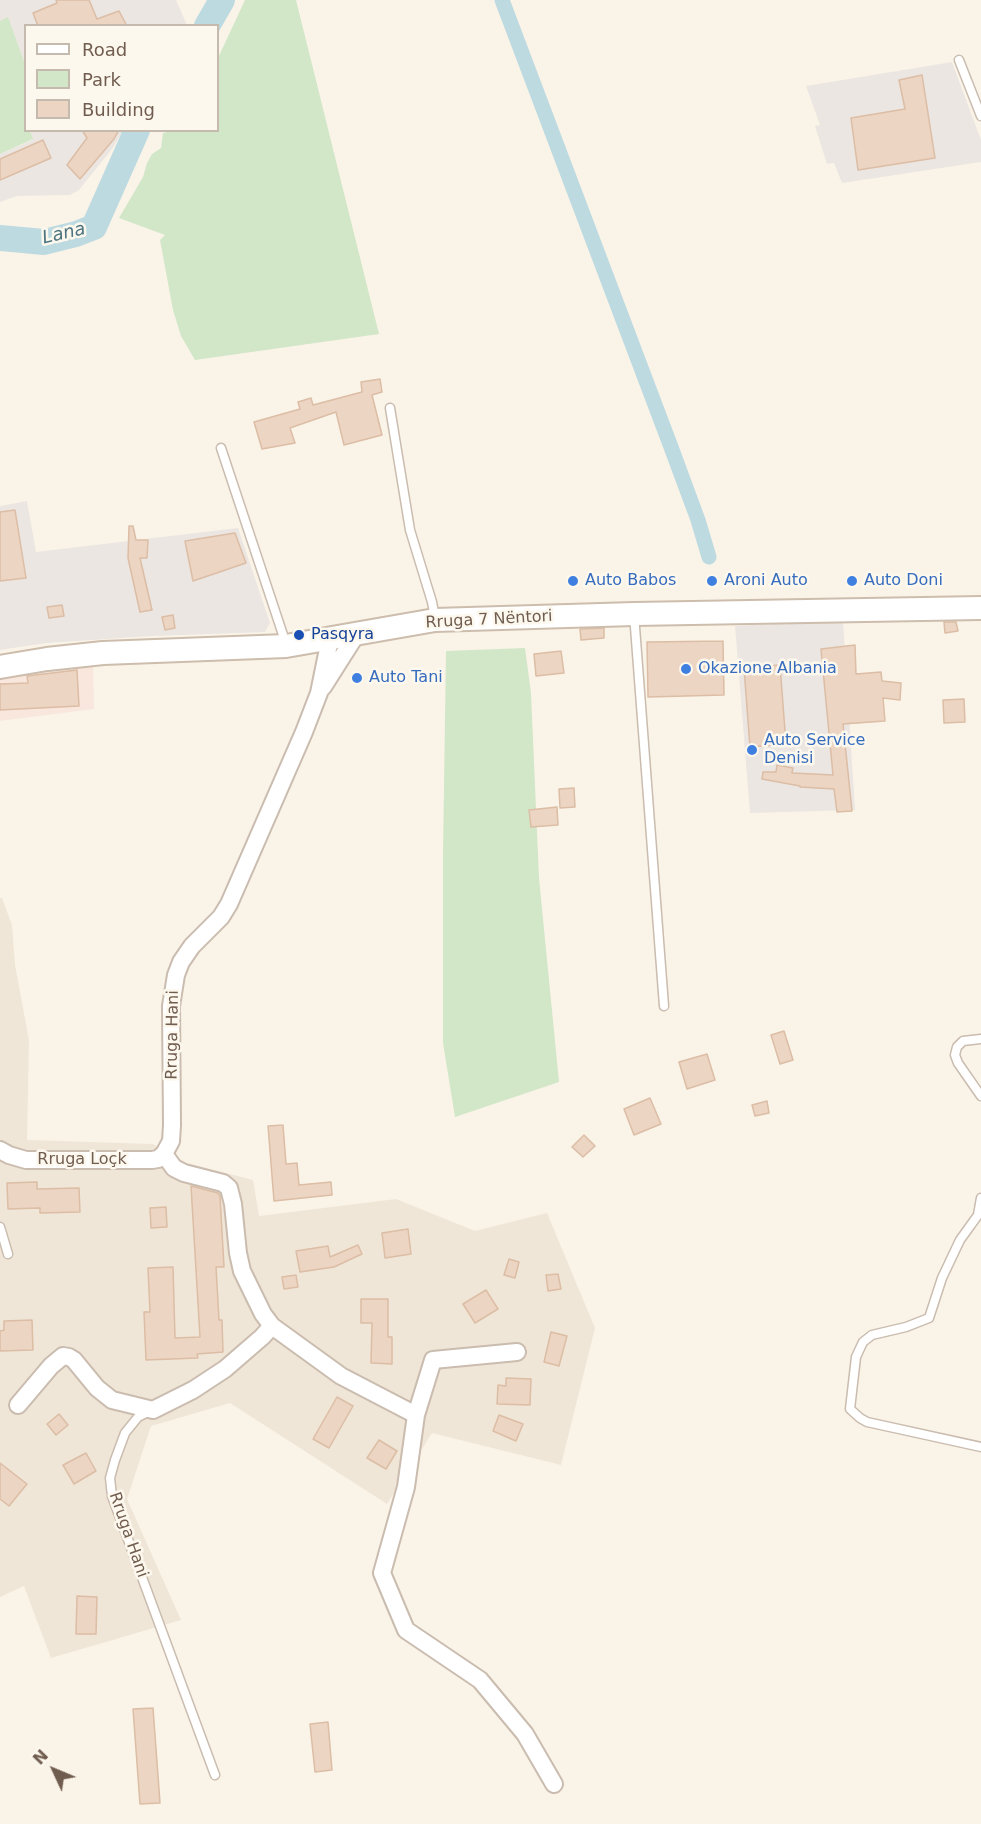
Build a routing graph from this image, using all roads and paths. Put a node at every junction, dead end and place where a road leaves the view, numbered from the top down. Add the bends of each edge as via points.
1 (959, 60) dead end
2 (981, 116) edge
3 (390, 408) dead end
4 (221, 448) dead end
5 (981, 609) edge
6 (634, 614) junction
7 (435, 620) junction
8 (356, 635) junction
9 (330, 639) junction
10 (286, 646) junction
11 (0, 667) edge
12 (319, 693) junction
13 (664, 1006) dead end
14 (981, 1039) edge
15 (981, 1096) edge
16 (0, 1150) edge
17 (164, 1154) junction
18 (981, 1198) edge
19 (0, 1227) edge
20 (8, 1254) dead end
21 (272, 1326) junction
22 (517, 1352) dead end
23 (18, 1405) dead end
24 (153, 1410) junction
25 (416, 1415) junction
26 (981, 1448) edge
27 (215, 1775) dead end
28 (554, 1784) dead end

1 - 2 lane
3 - 7 lane via 410,530
4 - 10 lane
5 - 6 main road, Rruga 7 Nëntori
6 - 7 main road, Rruga 7 Nëntori
6 - 13 lane
7 - 8 main road, Rruga 7 Nëntori
8 - 9 main road, Rruga 7 Nëntori
8 - 12 street, Rruga Hani
9 - 10 main road, Rruga 7 Nëntori
9 - 12 street, Rruga Hani
10 - 11 main road, Rruga 7 Nëntori via 103,653
12 - 17 street, Rruga Hani via 229,904 192,946 176,975 171,1006 171,1141
14 - 15 lane via 963,1041 955,1055
16 - 17 street, Rruga Loçk via 26,1160 152,1160
17 - 21 street via 174,1168 229,1188 242,1272
18 - 26 lane via 978,1215 960,1240 929,1318 872,1335 863,1342 856,1358 850,1409 867,1422
19 - 20 lane
21 - 24 street, Rruga Hani via 225,1369
21 - 25 street via 341,1376
22 - 25 street via 433,1360
23 - 24 street via 63,1356 74,1360 112,1401
24 - 27 lane, Rruga Hani via 138,1417 125,1434 110,1478 112,1496
25 - 28 street via 406,1487 382,1574 406,1629 480,1680 525,1734

